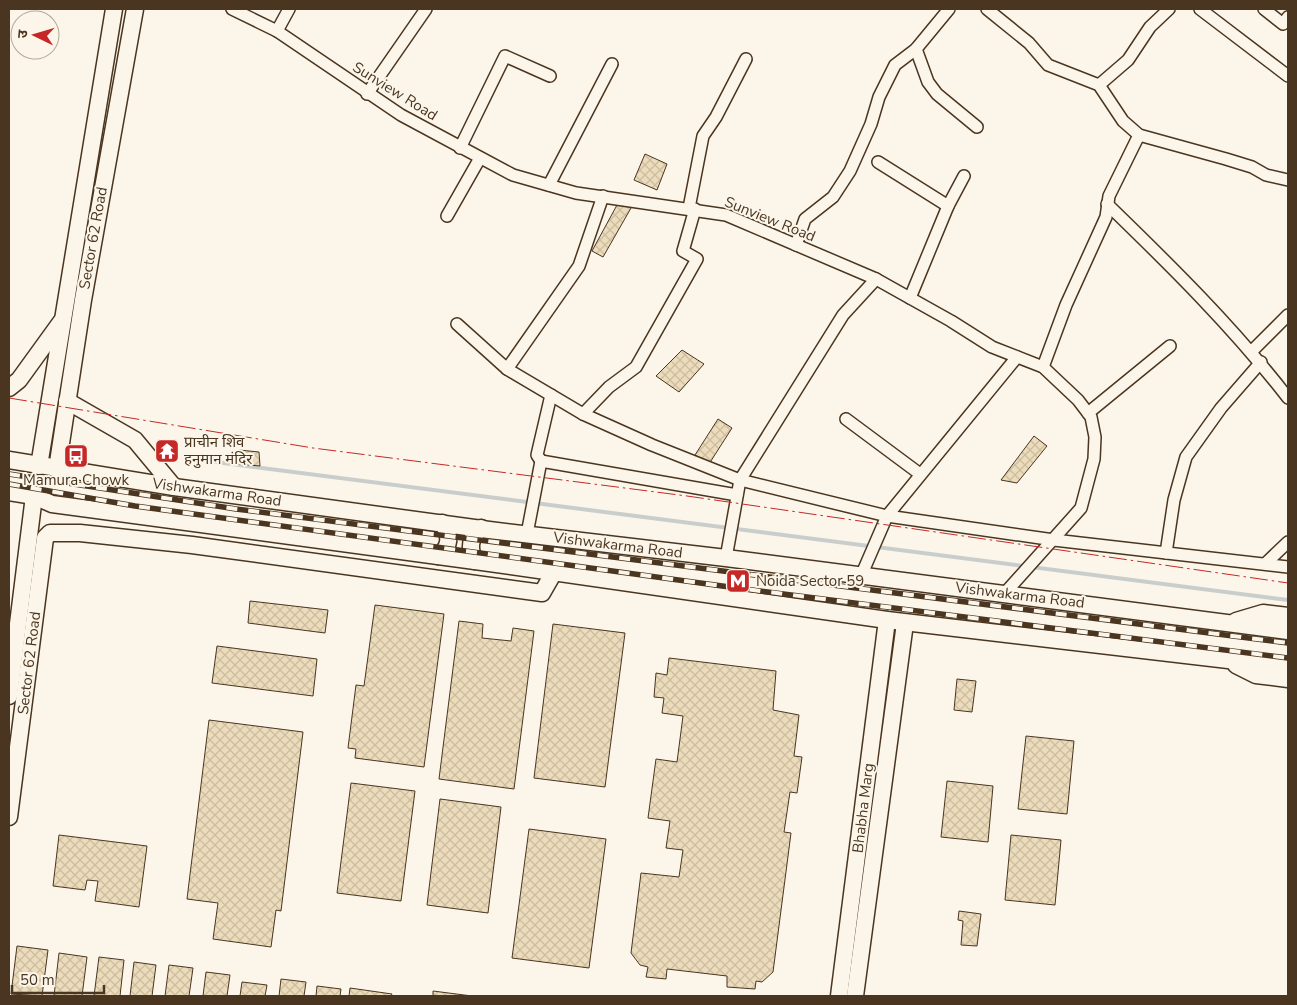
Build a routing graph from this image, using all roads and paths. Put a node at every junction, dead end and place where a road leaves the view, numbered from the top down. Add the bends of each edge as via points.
1 (114, 9) edge
2 (135, 9) edge
3 (232, 9) edge
4 (288, 9) edge
5 (426, 9) edge
6 (949, 9) edge
7 (987, 9) edge
8 (1169, 9) edge
9 (1200, 9) edge
10 (1264, 9) edge
11 (1288, 17) edge
12 (277, 31) junction
13 (916, 49) junction
14 (746, 59) dead end
15 (612, 64) dead end
16 (550, 76) dead end
17 (1288, 76) edge
18 (1099, 85) junction
19 (367, 94) junction
20 (977, 127) dead end
21 (1138, 135) junction
22 (460, 148) junction
23 (480, 158) junction
24 (878, 162) dead end
25 (964, 176) dead end
26 (1288, 180) edge
27 (549, 185) junction
28 (603, 196) junction
29 (1107, 204) junction
30 (948, 206) junction
31 (692, 209) junction
32 (447, 216) dead end
33 (796, 245) junction
34 (876, 279) junction
35 (910, 298) junction
36 (1288, 315) edge
37 (63, 318) junction
38 (457, 324) dead end
39 (1170, 346) dead end
40 (1251, 352) junction
41 (1017, 357) junction
42 (1261, 362) junction
43 (1043, 368) junction
44 (507, 369) junction
45 (9, 388) edge
46 (551, 395) junction
47 (1288, 398) edge
48 (67, 401) junction
49 (1088, 413) junction
50 (583, 414) junction
51 (846, 419) dead end
52 (9, 460) edge
53 (541, 462) junction
54 (39, 466) junction
55 (58, 469) junction
56 (920, 474) junction
57 (740, 480) junction
58 (174, 487) junction
59 (737, 495) junction
60 (18, 496) edge
61 (887, 516) junction
62 (195, 523) junction
63 (442, 523) junction
64 (480, 528) junction
65 (527, 534) junction
66 (1054, 540) junction
67 (1288, 542) edge
68 (192, 545) junction
69 (394, 550) junction
70 (1166, 553) junction
71 (438, 556) junction
72 (726, 558) junction
73 (475, 561) junction
74 (1265, 564) junction
75 (1288, 567) edge
76 (384, 572) junction
77 (554, 572) junction
78 (861, 576) junction
79 (1005, 593) junction
80 (1288, 616) edge
81 (887, 620) junction
82 (905, 623) junction
83 (1229, 623) junction
84 (1288, 631) edge
85 (1225, 660) junction
86 (1288, 667) edge
87 (880, 671) junction
88 (898, 674) junction
89 (1288, 679) edge
90 (9, 696) edge
91 (14, 738) edge
92 (9, 817) edge
93 (839, 996) edge
94 (855, 996) edge

1 - 37 main road, Sector 62 Road
2 - 48 main road, Sector 62 Road via 109,143
3 - 12 street, Sunview Road
4 - 12 street
5 - 19 street
6 - 13 street
7 - 18 street via 1028,43 1048,65
8 - 18 street via 1150,26 1128,60
9 - 17 street
10 - 11 street via 1284,24
12 - 19 street, Sunview Road
13 - 20 street via 928,82 937,94
13 - 33 street via 895,65 850,171 832,196 805,219
14 - 31 street via 703,136
15 - 27 street
16 - 22 street via 505,56
18 - 21 street via 1123,121
19 - 22 street, Sunview Road
21 - 26 street
21 - 29 street
22 - 23 street, Sunview Road
23 - 27 street, Sunview Road via 513,175
23 - 32 street
24 - 30 street
25 - 30 street
27 - 28 street, Sunview Road
28 - 31 street, Sunview Road
28 - 44 street via 579,266
29 - 40 street
29 - 43 street via 1106,217 1066,305
30 - 35 street
31 - 33 street, Sunview Road via 726,215
31 - 50 street via 683,251 697,259 636,367 609,386
33 - 34 street, Sunview Road
34 - 35 street, Sunview Road
34 - 57 street via 843,315
35 - 41 street, Sunview Road via 992,347
36 - 40 street
37 - 45 main road via 19,380
37 - 54 main road, Sector 62 Road
38 - 44 street
39 - 49 street
40 - 42 street
41 - 43 street, Sunview Road
41 - 56 street
42 - 47 street
42 - 70 street via 1220,408 1186,457 1174,500
43 - 49 street, Sunview Road
44 - 46 street
46 - 50 street
46 - 53 street via 537,455
48 - 55 main road, Sector 62 Road
48 - 58 main road via 136,440
49 - 66 street, Sunview Road via 1095,437 1094,458 1081,508
50 - 57 street
51 - 56 street
52 - 54 main road, Vishwakarma Road
53 - 59 street
53 - 65 street
54 - 55 main road, Vishwakarma Road
55 - 58 main road, Vishwakarma Road
56 - 61 street
57 - 59 street
57 - 61 street
58 - 63 main road, Vishwakarma Road
59 - 72 street
60 - 62 main road via 52,504
60 - 90 main road, Sector 62 Road
61 - 66 street
61 - 78 street
62 - 68 main road
62 - 69 main road
63 - 64 main road, Vishwakarma Road
63 - 71 main road via 448,531 449,540 445,551
64 - 65 main road, Vishwakarma Road
64 - 73 main road via 470,545
65 - 72 main road, Vishwakarma Road
66 - 70 street
66 - 79 street, Sunview Road
67 - 74 street
68 - 76 main road
68 - 91 main road, Sector 62 Road via 80,533 53,532 45,538
69 - 71 main road
69 - 76 main road
70 - 74 street
71 - 73 main road
72 - 78 main road, Vishwakarma Road
73 - 77 main road
74 - 75 street
76 - 77 main road via 542,593
77 - 81 main road
78 - 79 main road, Vishwakarma Road
79 - 83 main road, Vishwakarma Road
80 - 83 main road via 1263,613
81 - 82 main road
81 - 87 main road, Bhabha Marg
82 - 85 main road
82 - 88 main road, Bhabha Marg
83 - 84 main road, Vishwakarma Road
85 - 86 main road
85 - 89 main road via 1256,675
87 - 88 main road
87 - 93 main road, Bhabha Marg
88 - 94 main road, Bhabha Marg
91 - 92 main road, Sector 62 Road

